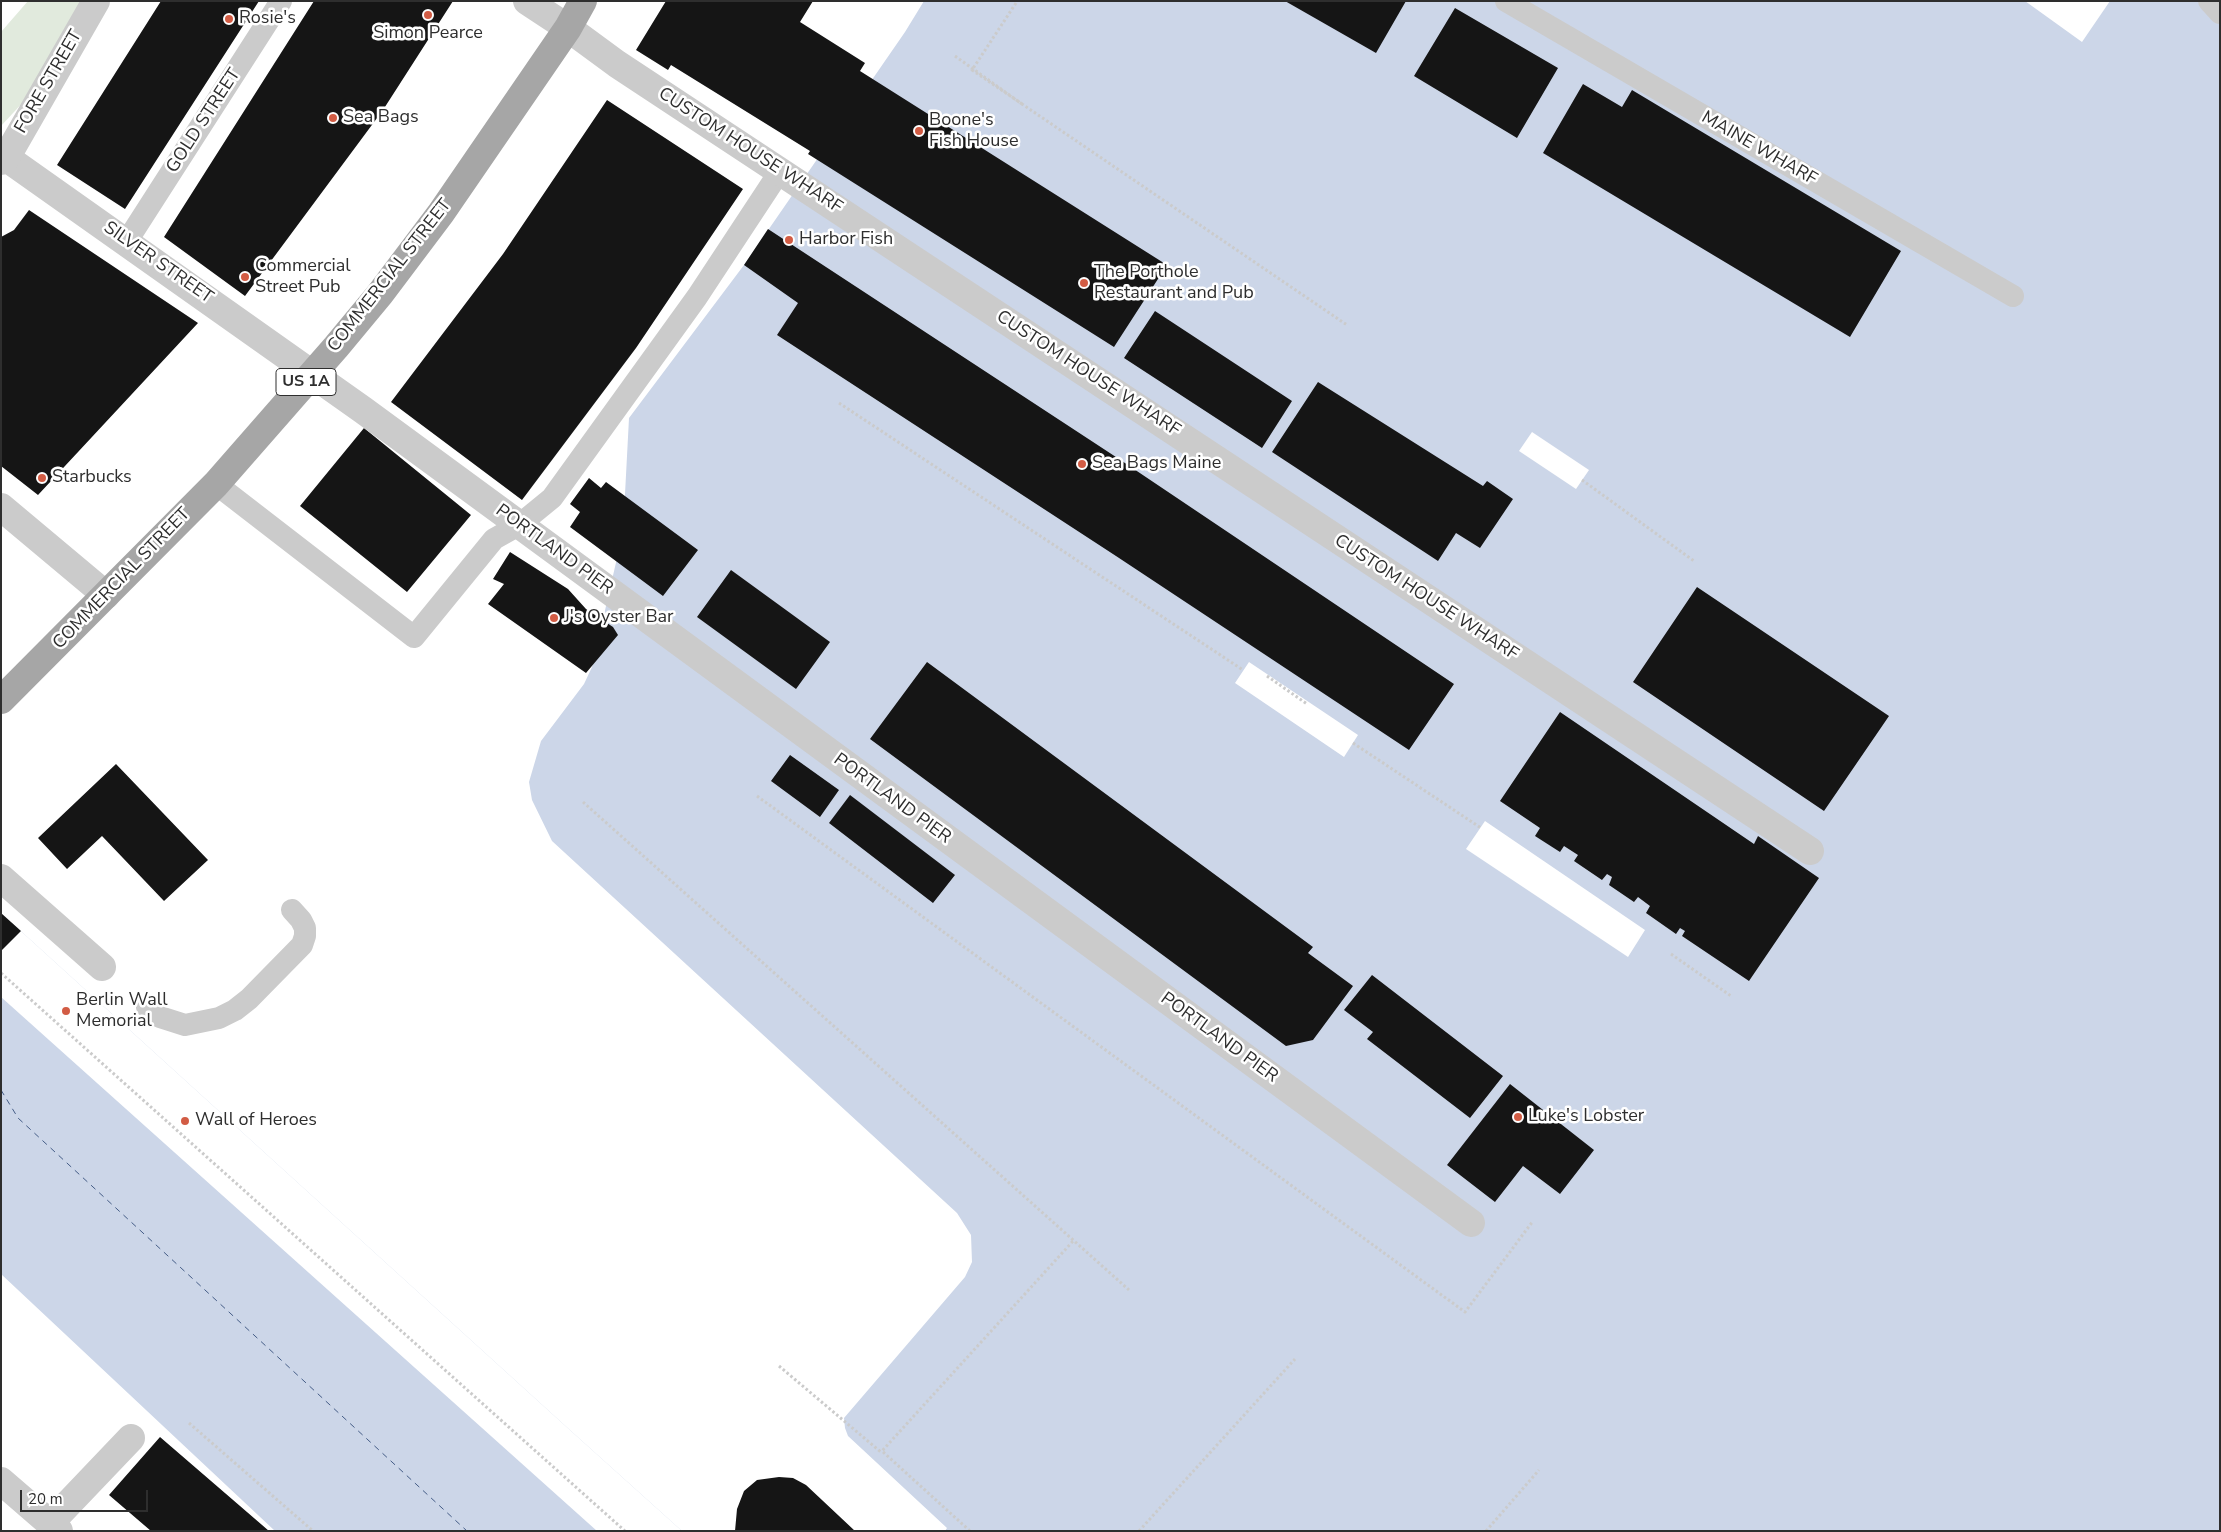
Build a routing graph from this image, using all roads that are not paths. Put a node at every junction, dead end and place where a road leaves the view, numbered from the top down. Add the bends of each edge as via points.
1 (96, 1) edge
2 (281, 1) edge
3 (527, 1) edge
4 (583, 1) edge
5 (1506, 1) edge
6 (2209, 1) edge
7 (2220, 13) edge
8 (568, 28) junction
9 (3, 157) edge
10 (780, 170) junction
11 (126, 241) junction
12 (2013, 296) dead end
13 (314, 374) junction
14 (216, 484) junction
15 (1, 507) edge
16 (519, 525) junction
17 (106, 595) junction
18 (1, 700) edge
19 (1810, 851) dead end
20 (1, 878) edge
21 (292, 910) dead end
22 (102, 967) dead end
23 (146, 1007) dead end
24 (1471, 1223) dead end
25 (131, 1438) dead end
26 (1, 1481) edge
27 (54, 1527) edge

1 - 9 street, FORE STREET
2 - 11 lane, GOLD STREET
3 - 8 street, CUSTOM HOUSE WHARF
4 - 8 main road, COMMERCIAL STREET / US 1A
5 - 12 lane, MAINE WHARF
6 - 7 lane
8 - 10 street, CUSTOM HOUSE WHARF via 617,64
8 - 13 main road, COMMERCIAL STREET / US 1A via 441,213
9 - 11 street, SILVER STREET
10 - 16 lane via 697,297 552,498
10 - 19 street, CUSTOM HOUSE WHARF
11 - 13 street, SILVER STREET
13 - 14 main road, COMMERCIAL STREET / US 1A
13 - 16 street, PORTLAND PIER
14 - 16 lane via 414,637 494,539
14 - 17 main road, COMMERCIAL STREET / US 1A
15 - 17 street
16 - 24 street, PORTLAND PIER
17 - 18 main road, COMMERCIAL STREET / US 1A
20 - 22 street
21 - 23 lane via 305,928 302,945 235,1010 219,1018 185,1025 160,1017
25 - 27 street
26 - 27 street

